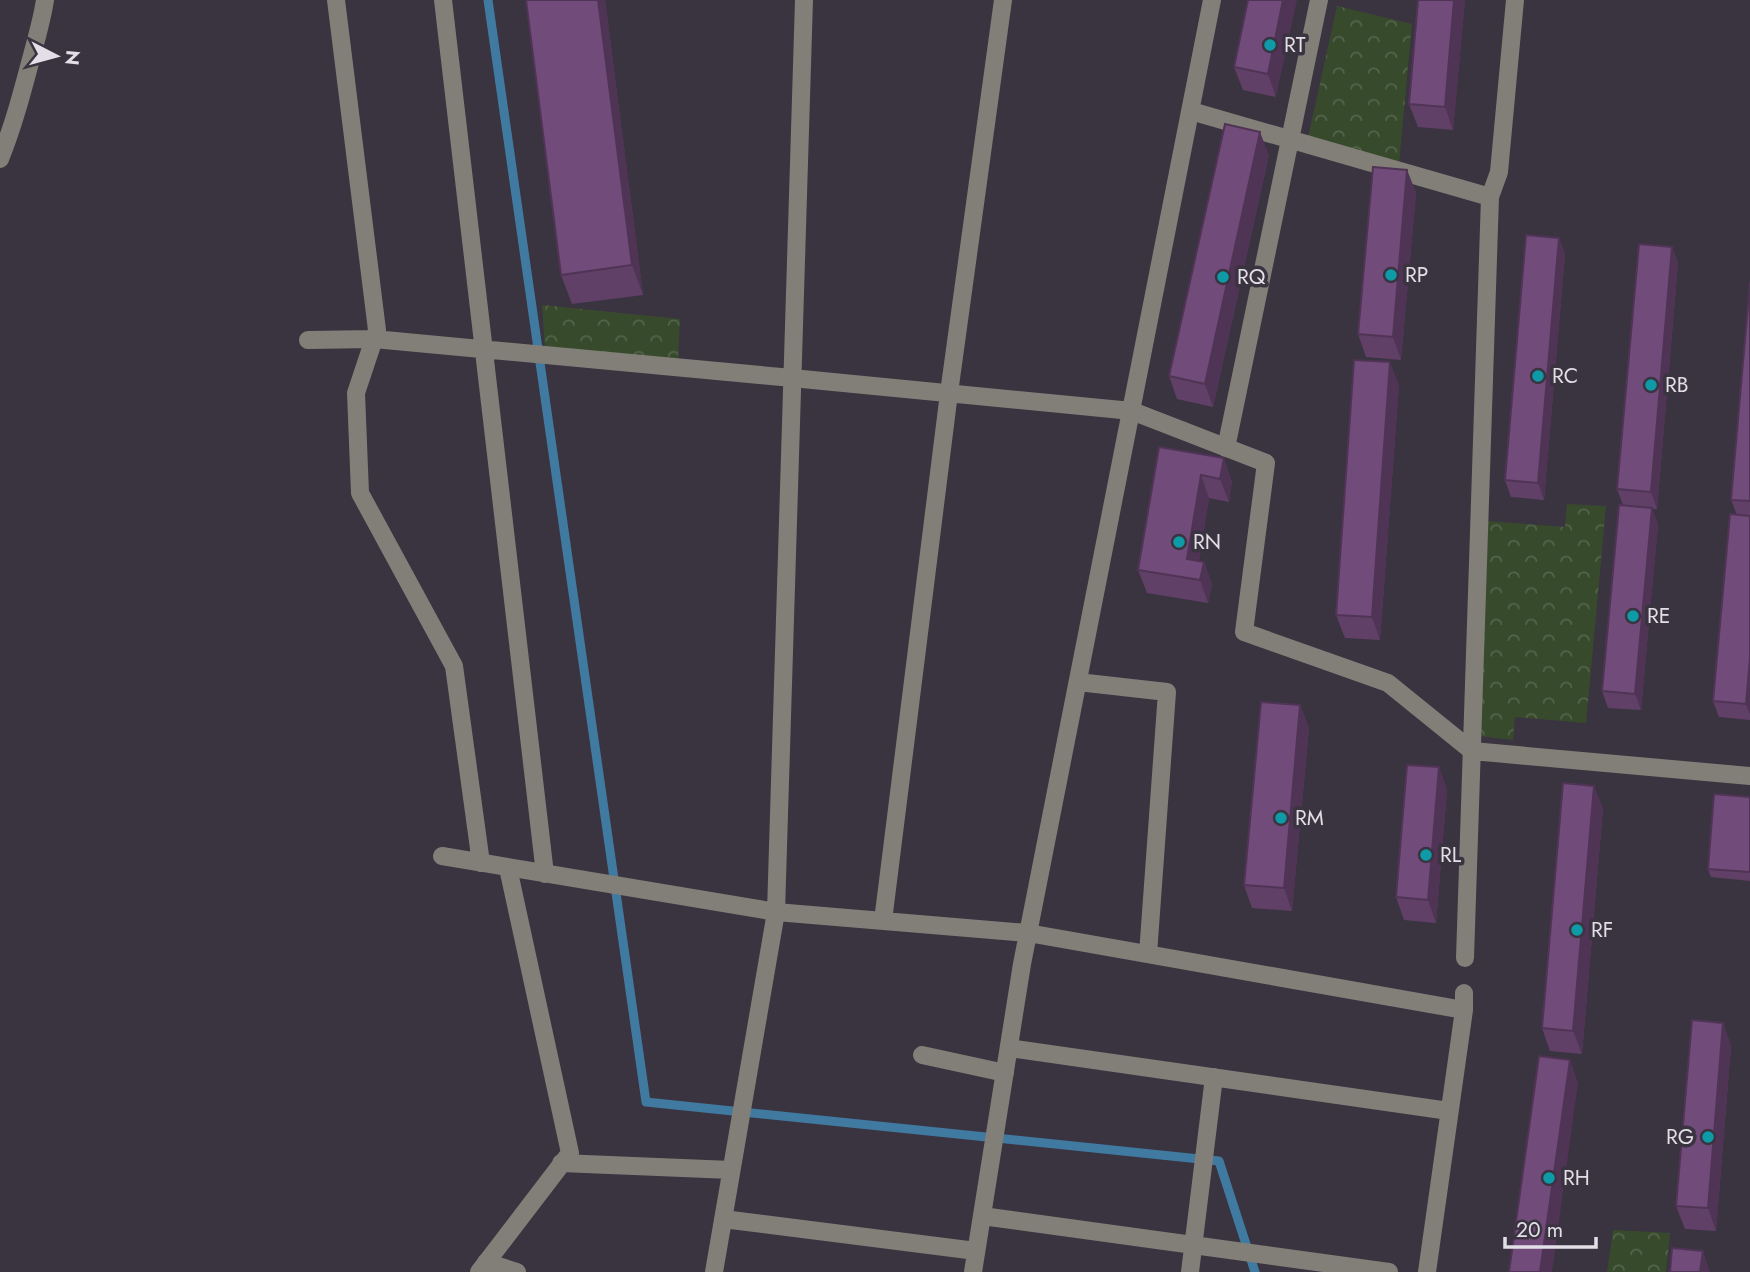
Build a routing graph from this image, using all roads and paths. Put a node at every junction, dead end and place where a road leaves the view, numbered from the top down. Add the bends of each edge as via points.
1 (45, 0) edge
2 (336, 0) edge
3 (443, 0) edge
4 (804, 0) edge
5 (1003, 0) edge
6 (1212, 0) edge
7 (1319, 0) edge
8 (1515, 0) edge
9 (1191, 111) junction
10 (1290, 140) junction
11 (0, 159) edge
12 (1490, 197) junction
13 (374, 339) junction
14 (308, 340) dead end
15 (483, 348) junction
16 (792, 378) junction
17 (949, 393) junction
18 (1132, 411) junction
19 (1226, 448) junction
20 (1078, 682) junction
21 (1472, 751) junction
22 (1750, 776) edge
23 (442, 856) dead end
24 (481, 863) junction
25 (508, 867) junction
26 (545, 874) junction
27 (776, 912) junction
28 (883, 921) junction
29 (1028, 933) junction
30 (1148, 954) junction
31 (1465, 958) dead end
32 (1009, 1048) junction
33 (922, 1055) dead end
34 (1004, 1073) junction
35 (1214, 1077) junction
36 (1450, 1111) junction
37 (561, 1163) junction
38 (732, 1170) junction
39 (982, 1216) junction
40 (723, 1219) junction
41 (1195, 1245) junction
42 (976, 1251) junction
43 (482, 1267) edge
44 (517, 1272) edge
45 (714, 1272) edge
46 (973, 1272) edge
47 (1191, 1272) edge
48 (1389, 1272) edge
49 (1427, 1272) edge

1 - 11 street
2 - 13 street via 377,330
3 - 15 street
4 - 16 street
5 - 17 street
6 - 9 street
7 - 10 street
8 - 12 street via 1499,172
9 - 10 street
9 - 18 street
10 - 12 street
10 - 19 street
12 - 21 street
13 - 14 street
13 - 15 street
13 - 24 street via 356,393 360,493 454,666
15 - 16 street
15 - 26 street
16 - 17 street
16 - 27 street
17 - 18 street
17 - 28 street
18 - 19 street
18 - 20 street
19 - 21 street via 1266,463 1244,632 1388,683
20 - 29 street
20 - 30 street via 1167,692
21 - 22 street
21 - 31 street
23 - 24 street
24 - 25 street
25 - 26 street
25 - 37 street via 570,1153
26 - 27 street
27 - 28 street
27 - 38 street
28 - 29 street
29 - 30 street
29 - 32 street
30 - 36 street via 1464,1002
32 - 34 street
32 - 35 street
33 - 34 street
34 - 39 street
35 - 36 street
35 - 41 street
36 - 49 street
37 - 38 street
37 - 43 street
38 - 40 street
39 - 41 street
39 - 42 street
40 - 42 street
40 - 45 street
41 - 47 street
41 - 48 street
42 - 46 street
43 - 44 street

